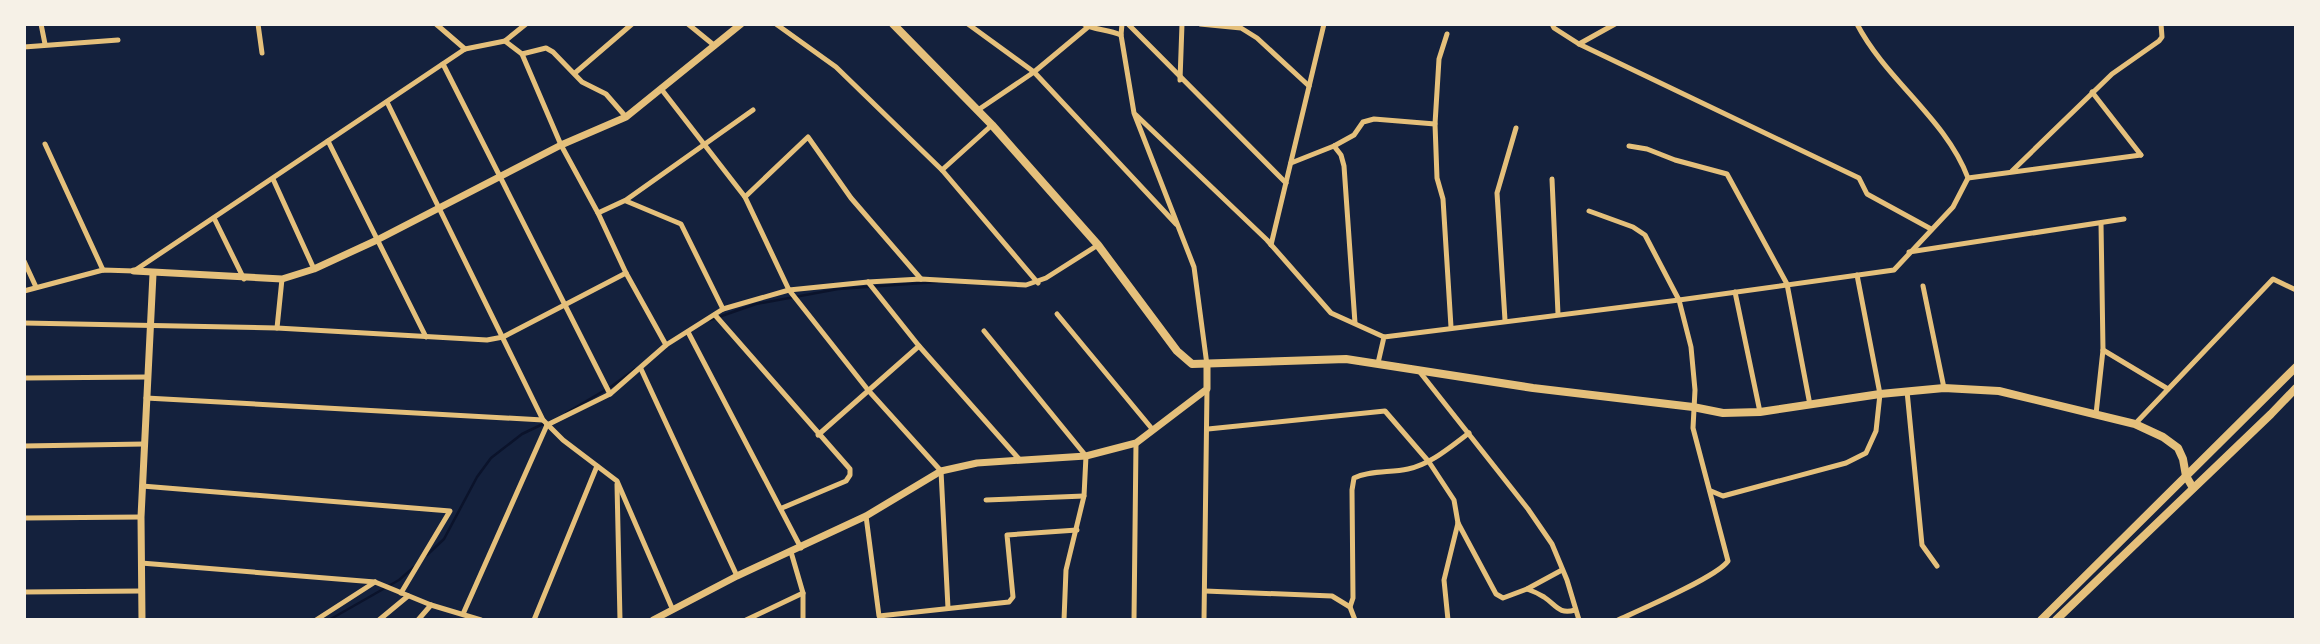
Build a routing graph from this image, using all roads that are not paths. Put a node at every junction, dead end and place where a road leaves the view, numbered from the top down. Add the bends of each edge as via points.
1 (41, 24) edge
2 (258, 24) edge
3 (436, 24) edge
4 (526, 24) edge
5 (632, 24) edge
6 (688, 24) edge
7 (741, 24) edge
8 (776, 24) edge
9 (893, 24) edge
10 (968, 24) edge
11 (1122, 24) edge
12 (1128, 24) edge
13 (1182, 24) edge
14 (1200, 24) edge
15 (1324, 24) edge
16 (1552, 24) edge
17 (1615, 24) edge
18 (1857, 24) edge
19 (2161, 24) edge
20 (1221, 25) edge
21 (1086, 26) edge
22 (1447, 34) dead end
23 (1121, 35) junction
24 (118, 40) dead end
25 (505, 41) junction
26 (45, 44) junction
27 (1579, 44) junction
28 (715, 46) junction
29 (24, 47) edge
30 (465, 49) junction
31 (262, 53) dead end
32 (522, 54) junction
33 (443, 64) junction
34 (1034, 72) junction
35 (575, 73) junction
36 (1180, 80) junction
37 (1309, 86) junction
38 (662, 90) junction
39 (2092, 92) junction
40 (387, 102) junction
41 (753, 110) dead end
42 (978, 110) junction
43 (1135, 113) junction
44 (626, 117) junction
45 (1435, 124) junction
46 (992, 125) junction
47 (1516, 128) dead end
48 (328, 141) junction
49 (45, 144) dead end
50 (561, 145) junction
51 (1334, 146) junction
52 (1629, 146) dead end
53 (704, 147) junction
54 (1291, 163) junction
55 (942, 170) junction
56 (2012, 171) junction
57 (500, 177) junction
58 (1968, 178) junction
59 (273, 179) junction
60 (1552, 179) dead end
61 (1286, 183) junction
62 (745, 197) junction
63 (626, 200) junction
64 (440, 208) junction
65 (1589, 211) dead end
66 (598, 213) junction
67 (214, 218) junction
68 (2124, 219) dead end
69 (2101, 223) junction
70 (1178, 227) junction
71 (1931, 229) junction
72 (377, 240) junction
73 (1098, 245) junction
74 (1271, 245) junction
75 (1909, 252) junction
76 (24, 261) edge
77 (314, 269) junction
78 (103, 270) junction
79 (134, 271) junction
80 (626, 273) junction
81 (153, 274) junction
82 (1857, 275) junction
83 (244, 279) junction
84 (282, 279) junction
85 (921, 279) junction
86 (868, 282) junction
87 (1038, 283) junction
88 (1787, 285) junction
89 (1923, 286) dead end
90 (36, 287) junction
91 (789, 290) junction
92 (2295, 290) edge
93 (24, 291) edge
94 (1735, 292) junction
95 (1679, 300) junction
96 (564, 304) junction
97 (723, 309) junction
98 (1057, 314) dead end
99 (1558, 314) junction
100 (715, 315) junction
101 (1505, 320) junction
102 (24, 323) edge
103 (1355, 323) junction
104 (151, 325) junction
105 (1451, 327) junction
106 (277, 328) junction
107 (984, 331) dead end
108 (688, 332) junction
109 (426, 337) junction
110 (503, 337) junction
111 (1384, 337) junction
112 (666, 345) junction
113 (919, 346) junction
114 (2103, 350) junction
115 (1378, 363) junction
116 (1207, 365) junction
117 (2295, 367) edge
118 (1417, 368) junction
119 (641, 369) junction
120 (147, 377) junction
121 (24, 378) edge
122 (1208, 388) junction
123 (1944, 388) junction
124 (2295, 388) edge
125 (2168, 389) junction
126 (868, 390) junction
127 (1907, 391) junction
128 (610, 394) junction
129 (1880, 394) junction
130 (146, 398) junction
131 (1811, 406) junction
132 (1693, 407) junction
133 (1760, 412) junction
134 (2096, 414) junction
135 (545, 422) junction
136 (2135, 424) junction
137 (1208, 429) junction
138 (1153, 430) junction
139 (1469, 433) junction
140 (818, 435) junction
141 (1136, 443) junction
142 (144, 444) junction
143 (24, 446) edge
144 (1086, 456) junction
145 (1019, 459) junction
146 (1429, 461) junction
147 (597, 466) junction
148 (941, 471) junction
149 (2186, 476) junction
150 (617, 481) junction
151 (142, 486) junction
152 (2193, 488) junction
153 (1711, 491) junction
154 (1084, 496) junction
155 (986, 499) dead end
156 (782, 508) junction
157 (866, 516) junction
158 (141, 517) junction
159 (24, 519) edge
160 (1458, 523) junction
161 (1077, 530) junction
162 (801, 548) junction
163 (791, 552) junction
164 (141, 563) junction
165 (1937, 566) dead end
166 (1562, 570) junction
167 (737, 576) junction
168 (375, 583) junction
169 (1527, 589) junction
170 (141, 590) junction
171 (1205, 591) junction
172 (24, 592) edge
173 (401, 593) junction
174 (803, 593) junction
175 (408, 596) junction
176 (430, 605) junction
177 (1350, 607) junction
178 (672, 608) junction
179 (948, 608) junction
180 (1575, 610) junction
181 (1635, 612) junction
182 (463, 614) junction
183 (142, 620) edge
184 (316, 620) edge
185 (379, 620) edge
186 (418, 620) edge
187 (481, 620) edge
188 (534, 620) edge
189 (620, 620) edge
190 (653, 620) edge
191 (746, 620) edge
192 (803, 620) edge
193 (1064, 620) edge
194 (1134, 620) edge
195 (1204, 620) edge
196 (1355, 620) edge
197 (1448, 620) edge
198 (1579, 620) edge
199 (1618, 620) edge
200 (1638, 620) edge
201 (2041, 620) edge
202 (2056, 620) edge

1 - 26 street
2 - 31 street
3 - 30 street
4 - 25 street
5 - 35 street
6 - 28 street
7 - 28 street
8 - 55 street via 836,67
9 - 42 main road
10 - 34 street
11 - 23 street
12 - 36 street
13 - 36 street
14 - 20 street
15 - 37 street
16 - 27 street
17 - 27 street
18 - 58 street via 1960,158
19 - 39 street via 2159,41
20 - 37 street via 1241,28 1256,38
21 - 23 street
21 - 34 street
22 - 45 street via 1438,60
23 - 43 street
24 - 26 street
25 - 30 street
25 - 32 street
26 - 29 street
27 - 71 street via 1859,178 1867,194
28 - 38 street
30 - 33 street
32 - 35 street via 546,48
32 - 50 street
33 - 40 street
33 - 57 street
34 - 42 street
34 - 70 street
35 - 44 street via 582,82 606,94
36 - 61 street
37 - 54 street
38 - 44 street
38 - 53 street
39 - 56 street
39 - 56 street via 2141,155
40 - 48 street
40 - 64 street
41 - 53 street
42 - 46 main road
43 - 70 street
43 - 74 street
44 - 50 street
45 - 51 street via 1374,119 1363,122 1354,135
45 - 105 street
46 - 55 street
46 - 73 main road
47 - 101 street via 1497,192
48 - 59 street
48 - 72 street
49 - 78 street
50 - 57 street
50 - 66 street
51 - 54 street
51 - 103 street via 1344,166
52 - 88 street via 1727,174
53 - 62 street
53 - 63 street
54 - 61 street
55 - 87 street
56 - 58 street
57 - 64 street
57 - 96 street
58 - 71 street via 1953,207
59 - 67 street
59 - 77 street
60 - 99 street
61 - 74 street
62 - 85 street via 808,138 851,198
62 - 91 street
63 - 66 street
63 - 97 street via 681,225
64 - 72 street
64 - 110 street
65 - 95 street via 1645,234
66 - 80 street
67 - 79 street
67 - 83 street
68 - 69 street
69 - 75 street
69 - 114 street
70 - 116 street via 1194,267
71 - 75 street
72 - 77 street
72 - 109 street
73 - 87 street
73 - 116 main road via 1177,351 1192,364
74 - 103 street via 1331,313
75 - 82 street via 1894,270
76 - 90 street
77 - 84 street
78 - 79 street
78 - 90 street
79 - 81 street
80 - 96 street
80 - 112 street
81 - 83 street
81 - 104 street
82 - 88 street
82 - 129 street
83 - 84 street
84 - 106 street
85 - 86 street
85 - 87 street
86 - 91 street
86 - 113 street
88 - 94 street
88 - 131 street
89 - 123 street
90 - 93 street
91 - 97 street
91 - 126 street
92 - 125 street via 2273,279
94 - 95 street
94 - 133 street
95 - 99 street
95 - 132 street via 1691,347
96 - 110 street
96 - 128 street
97 - 100 street
98 - 138 street
99 - 101 street
100 - 108 street
100 - 140 street
101 - 105 street
102 - 104 street
103 - 111 street
104 - 106 street
104 - 120 street
105 - 111 street
106 - 109 street
107 - 144 street
108 - 112 street
108 - 156 street
109 - 110 street
110 - 135 street
111 - 115 street
112 - 119 street
113 - 126 street
113 - 145 street
114 - 125 street
114 - 134 street
115 - 116 main road via 1346,359
115 - 118 main road
116 - 122 street
117 - 149 main road
118 - 132 main road via 1533,388
118 - 139 street
119 - 128 street
119 - 167 street
120 - 121 street
120 - 130 street
122 - 137 street
122 - 138 street
123 - 127 main road
123 - 134 main road via 1999,391
124 - 152 main road
125 - 136 street
126 - 140 street
126 - 148 street
127 - 129 main road
127 - 165 street via 1922,545
128 - 135 street
129 - 131 main road
129 - 153 street via 1876,431 1866,453 1846,463 1723,496
130 - 135 street
130 - 142 street
131 - 133 main road
132 - 133 main road via 1723,413
132 - 153 street via 1693,428
134 - 136 main road
135 - 147 street
135 - 182 street
136 - 149 main road via 2178,448
137 - 146 street via 1385,411
137 - 171 street
138 - 141 street
139 - 146 street
139 - 166 street via 1552,544
140 - 156 street via 846,464 850,475 846,481
141 - 144 street
141 - 194 street
142 - 143 street
142 - 151 street
144 - 145 street
144 - 154 street
145 - 148 street
146 - 160 street via 1454,500
146 - 177 street via 1354,478
147 - 150 street
147 - 188 street
148 - 157 street
148 - 179 street
149 - 152 main road
149 - 201 main road
150 - 178 street
150 - 189 street
151 - 158 street
151 - 173 street via 450,511
152 - 202 main road
153 - 181 street via 1728,561 1708,576
154 - 155 street
154 - 161 street
156 - 162 street
157 - 162 street
157 - 179 street via 879,616
158 - 159 street
158 - 164 street
160 - 169 street via 1496,594 1503,598
160 - 197 street via 1444,580
161 - 179 street via 1006,535 1012,600
161 - 193 street via 1066,570
162 - 163 street
163 - 167 street
163 - 174 street
164 - 168 street
164 - 170 street
166 - 169 street
166 - 180 street
167 - 178 street
168 - 173 street
168 - 184 street
169 - 180 street via 1560,611
170 - 172 street
170 - 183 street
171 - 177 street via 1332,596
171 - 195 street
173 - 175 street
174 - 191 street
174 - 192 street
175 - 176 street
175 - 185 street
176 - 182 street
176 - 186 street
177 - 196 street
178 - 190 street
180 - 198 street
181 - 199 street
181 - 200 street
182 - 187 street

